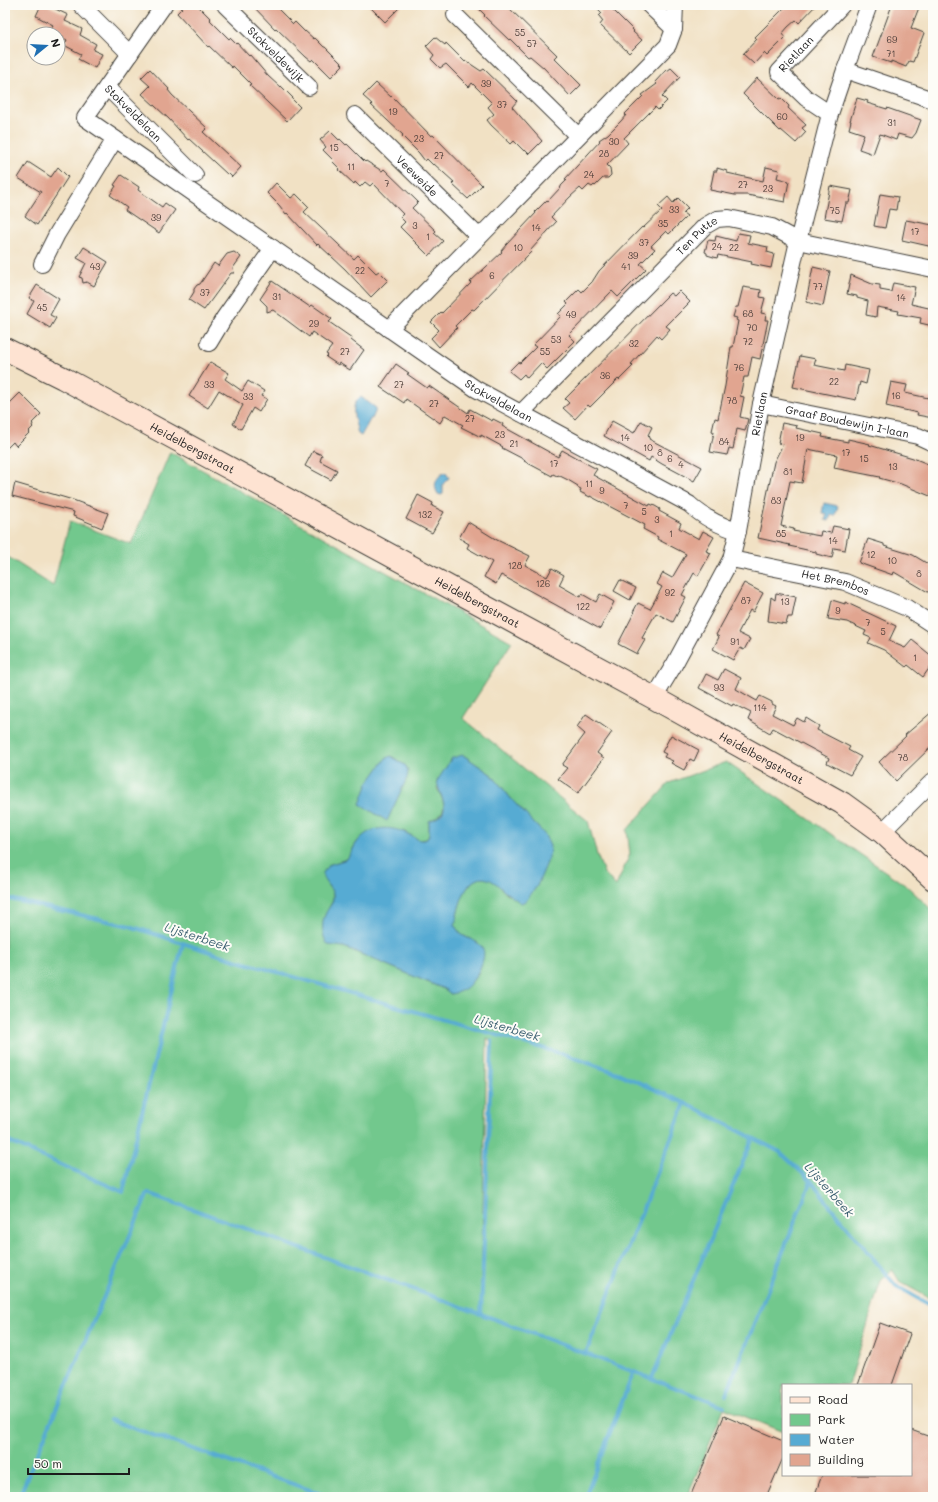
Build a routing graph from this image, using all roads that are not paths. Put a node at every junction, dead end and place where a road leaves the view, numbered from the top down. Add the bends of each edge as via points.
1 (81, 5) edge
2 (164, 5) edge
3 (225, 5) edge
4 (649, 5) edge
5 (675, 5) edge
6 (842, 5) edge
7 (869, 5) edge
8 (455, 15) dead end
9 (674, 29) junction
10 (130, 54) junction
11 (845, 70) junction
12 (107, 87) junction
13 (309, 87) dead end
14 (933, 100) edge
15 (355, 114) dead end
16 (830, 114) junction
17 (578, 136) junction
18 (115, 139) junction
19 (195, 175) dead end
20 (479, 237) junction
21 (798, 240) junction
22 (273, 248) junction
23 (42, 264) dead end
24 (933, 269) edge
25 (389, 329) junction
26 (209, 343) dead end
27 (5, 349) edge
28 (761, 404) junction
29 (521, 413) junction
30 (933, 443) edge
31 (738, 531) junction
32 (731, 559) junction
33 (933, 625) edge
34 (654, 698) junction
35 (933, 781) edge
36 (882, 832) junction
37 (933, 879) edge

1 - 10 street
2 - 10 street
3 - 13 street, Stokveldewijk
4 - 9 street
5 - 9 street
6 - 16 street, Rietlaan via 779,72 806,98
7 - 11 street, Rietlaan
8 - 17 street
9 - 17 street via 670,41 663,50
10 - 12 street
11 - 14 street
11 - 16 street, Rietlaan
12 - 18 street, Stokveldelaan via 85,118
12 - 19 street, Stokveldelaan
15 - 20 street, Veeweide
16 - 21 street, Rietlaan
17 - 20 street
18 - 22 street, Stokveldelaan
18 - 23 street via 57,234
20 - 25 street
21 - 24 street, Ten Putte
21 - 28 street, Rietlaan
21 - 29 street, Ten Putte via 772,227 729,218 709,223
22 - 25 street, Stokveldelaan
22 - 26 street
25 - 29 street, Stokveldelaan via 476,389
27 - 34 main road, Heidelbergstraat
28 - 30 street, Graaf Boudewijn I-laan via 918,436
28 - 31 street, Rietlaan
29 - 31 street, Stokveldelaan via 689,504 698,512
31 - 32 street, Rietlaan
32 - 33 street, Het Brembos via 845,582 907,608
32 - 34 street, Rietlaan
34 - 36 main road, Heidelbergstraat via 842,803
35 - 36 street
36 - 37 main road, Heidelbergstraat

